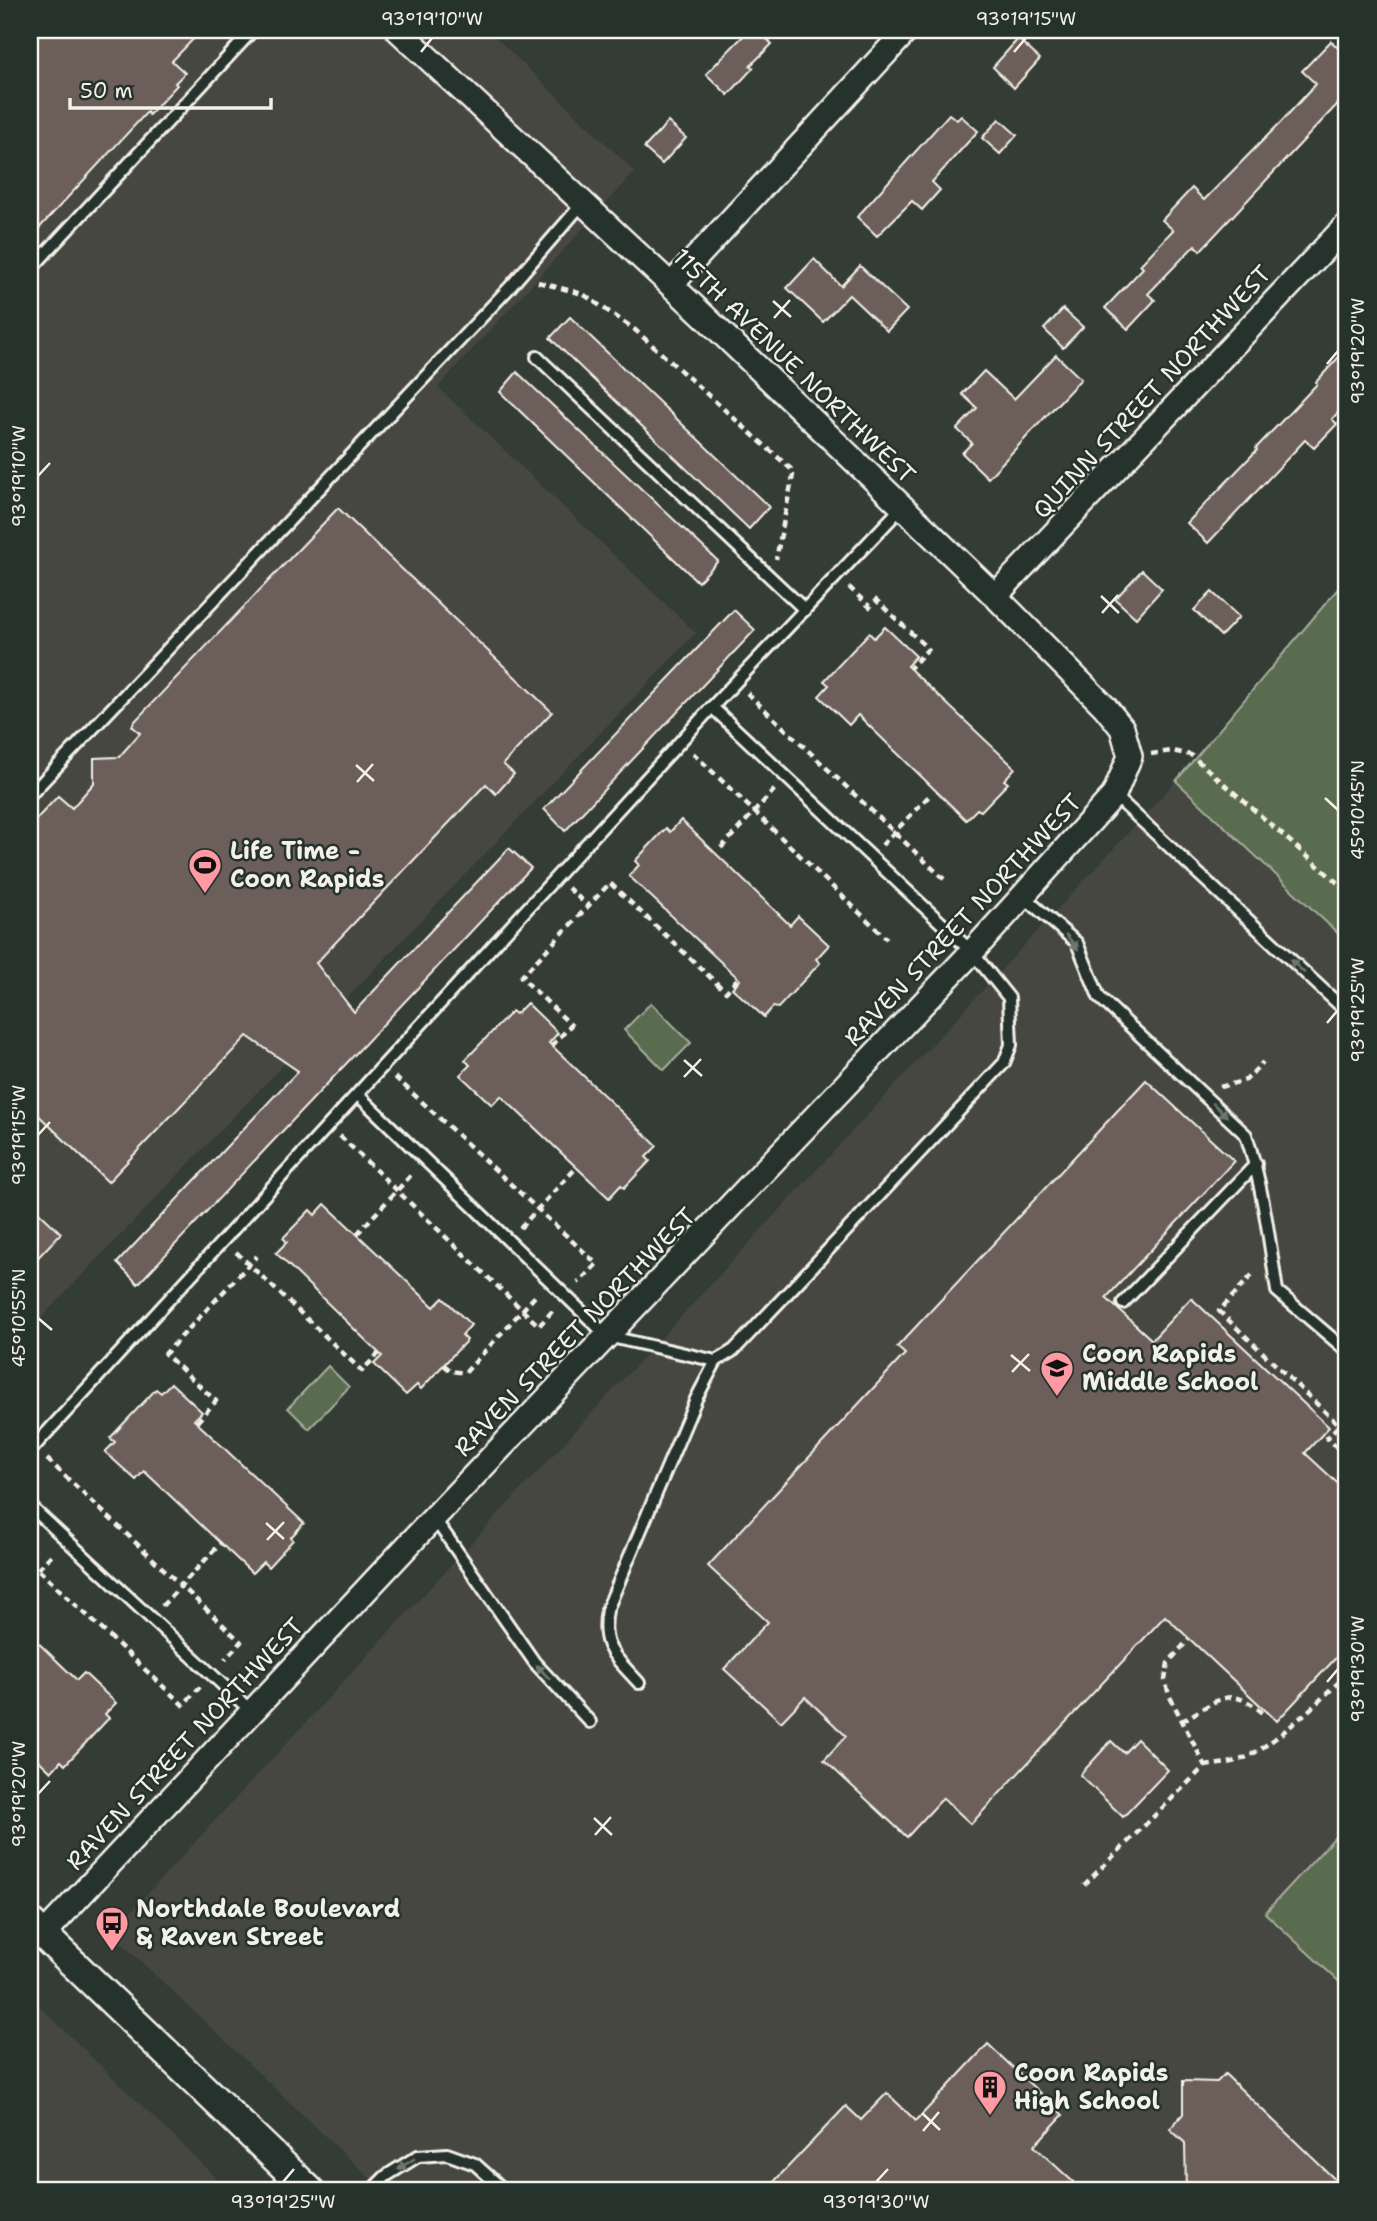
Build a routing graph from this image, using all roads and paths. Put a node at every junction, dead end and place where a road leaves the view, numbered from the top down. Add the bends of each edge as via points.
1 (398, 30) edge
2 (908, 30) edge
3 (248, 31) edge
4 (582, 204) junction
5 (1347, 225) edge
6 (30, 270) edge
7 (521, 274) junction
8 (671, 285) junction
9 (537, 357) dead end
10 (903, 506) junction
11 (837, 576) junction
12 (772, 579) junction
13 (995, 596) junction
14 (804, 610) junction
15 (910, 668) dead end
16 (736, 682) junction
17 (712, 707) junction
18 (680, 742) junction
19 (1130, 756) junction
20 (786, 777) junction
21 (930, 795) dead end
22 (1114, 795) junction
23 (30, 796) edge
24 (753, 813) junction
25 (895, 832) junction
26 (721, 848) dead end
27 (871, 857) junction
28 (557, 877) junction
29 (945, 880) dead end
30 (1347, 891) edge
31 (1023, 896) junction
32 (588, 906) junction
33 (887, 939) dead end
34 (972, 952) junction
35 (738, 978) dead end
36 (1347, 1012) edge
37 (552, 1045) dead end
38 (1263, 1062) dead end
39 (1216, 1088) dead end
40 (413, 1091) dead end
41 (358, 1094) junction
42 (329, 1126) junction
43 (425, 1160) junction
44 (1255, 1164) junction
45 (577, 1167) dead end
46 (396, 1192) junction
47 (538, 1208) junction
48 (357, 1234) dead end
49 (508, 1240) junction
50 (224, 1241) junction
51 (257, 1256) dead end
52 (249, 1264) junction
53 (1252, 1275) dead end
54 (549, 1280) junction
55 (578, 1283) dead end
56 (1123, 1303) dead end
57 (556, 1307) dead end
58 (522, 1310) junction
59 (607, 1336) junction
60 (1347, 1351) edge
61 (379, 1353) dead end
62 (716, 1361) junction
63 (444, 1365) dead end
64 (197, 1422) dead end
65 (32, 1449) edge
66 (1347, 1457) edge
67 (30, 1506) edge
68 (434, 1518) junction
69 (66, 1539) junction
70 (221, 1543) dead end
71 (30, 1562) edge
72 (38, 1569) junction
73 (30, 1578) edge
74 (180, 1586) junction
75 (151, 1618) junction
76 (1189, 1639) dead end
77 (225, 1659) dead end
78 (1347, 1674) edge
79 (639, 1683) dead end
80 (201, 1686) dead end
81 (251, 1712) junction
82 (1265, 1714) dead end
83 (1182, 1721) junction
84 (590, 1722) dead end
85 (1205, 1766) junction
86 (1084, 1885) dead end
87 (36, 1929) edge
88 (310, 2191) edge
89 (371, 2191) edge
90 (505, 2191) edge

1 - 4 street, 115TH AVENUE NORTHWEST
2 - 8 street
3 - 6 lane
4 - 7 lane
4 - 8 street, 115TH AVENUE NORTHWEST
5 - 13 street, QUINN STREET NORTHWEST
7 - 12 path via 583,294 634,329 791,469
7 - 23 lane
8 - 10 street, 115TH AVENUE NORTHWEST
9 - 12 lane
10 - 11 lane
10 - 13 street, 115TH AVENUE NORTHWEST
11 - 14 lane
11 - 15 path via 870,607 876,600 928,649
12 - 14 lane
13 - 19 street, 115TH AVENUE NORTHWEST via 1105,706 1122,728
14 - 16 lane
16 - 17 lane
16 - 25 path
17 - 18 lane
17 - 20 lane
18 - 24 path
18 - 28 lane
19 - 22 street, RAVEN STREET NORTHWEST
19 - 30 path via 1172,751 1191,755
20 - 24 path
20 - 27 lane
21 - 25 path
22 - 31 street, RAVEN STREET NORTHWEST
36 -> 22 lane
24 - 26 path
24 - 33 path
25 - 27 path
25 - 29 path
27 - 34 lane
28 - 32 path
28 - 41 lane
31 - 34 street, RAVEN STREET NORTHWEST
31 -> 44 lane via 1077,943 1098,997 1246,1135
32 - 35 path via 610,883 726,992
32 - 37 path via 521,977 571,1025
34 - 59 street, RAVEN STREET NORTHWEST
34 - 62 lane via 1009,998 1011,1045 1004,1063 734,1350
38 - 39 path via 1246,1080
40 - 47 path
41 - 42 lane
41 - 43 lane
42 - 46 path
42 - 50 lane
43 - 46 path
43 - 49 lane
44 - 56 lane
44 - 60 lane via 1276,1291
45 - 47 path
46 - 48 path
46 - 58 path
47 - 49 path
47 - 55 path via 597,1264
49 - 54 lane
50 - 52 path
50 - 65 lane
51 - 52 path
52 - 61 path via 362,1371
52 - 64 path via 165,1354 216,1401
53 - 66 path via 1219,1311 1339,1425 1327,1438
54 - 58 path
54 - 59 lane
57 - 58 path via 539,1326
58 - 63 path via 465,1373
59 - 62 lane
59 - 68 street, RAVEN STREET NORTHWEST
62 - 79 lane via 607,1610 603,1630 610,1649
65 - 74 path
67 - 69 lane
68 - 81 street, RAVEN STREET NORTHWEST
84 -> 68 lane via 535,1663
69 - 72 path
69 - 75 lane
70 - 74 path
71 - 72 path
72 - 73 path
72 - 80 path via 183,1705
74 - 75 path
74 - 77 path via 241,1642
75 - 81 lane
76 - 83 path via 1168,1663 1165,1680
78 - 85 path via 1258,1750 1238,1761
81 - 87 street, RAVEN STREET NORTHWEST
82 - 83 path via 1239,1696 1218,1701
83 - 85 path
85 - 86 path
87 - 88 street
90 -> 89 lane via 475,2164 447,2154 418,2156

